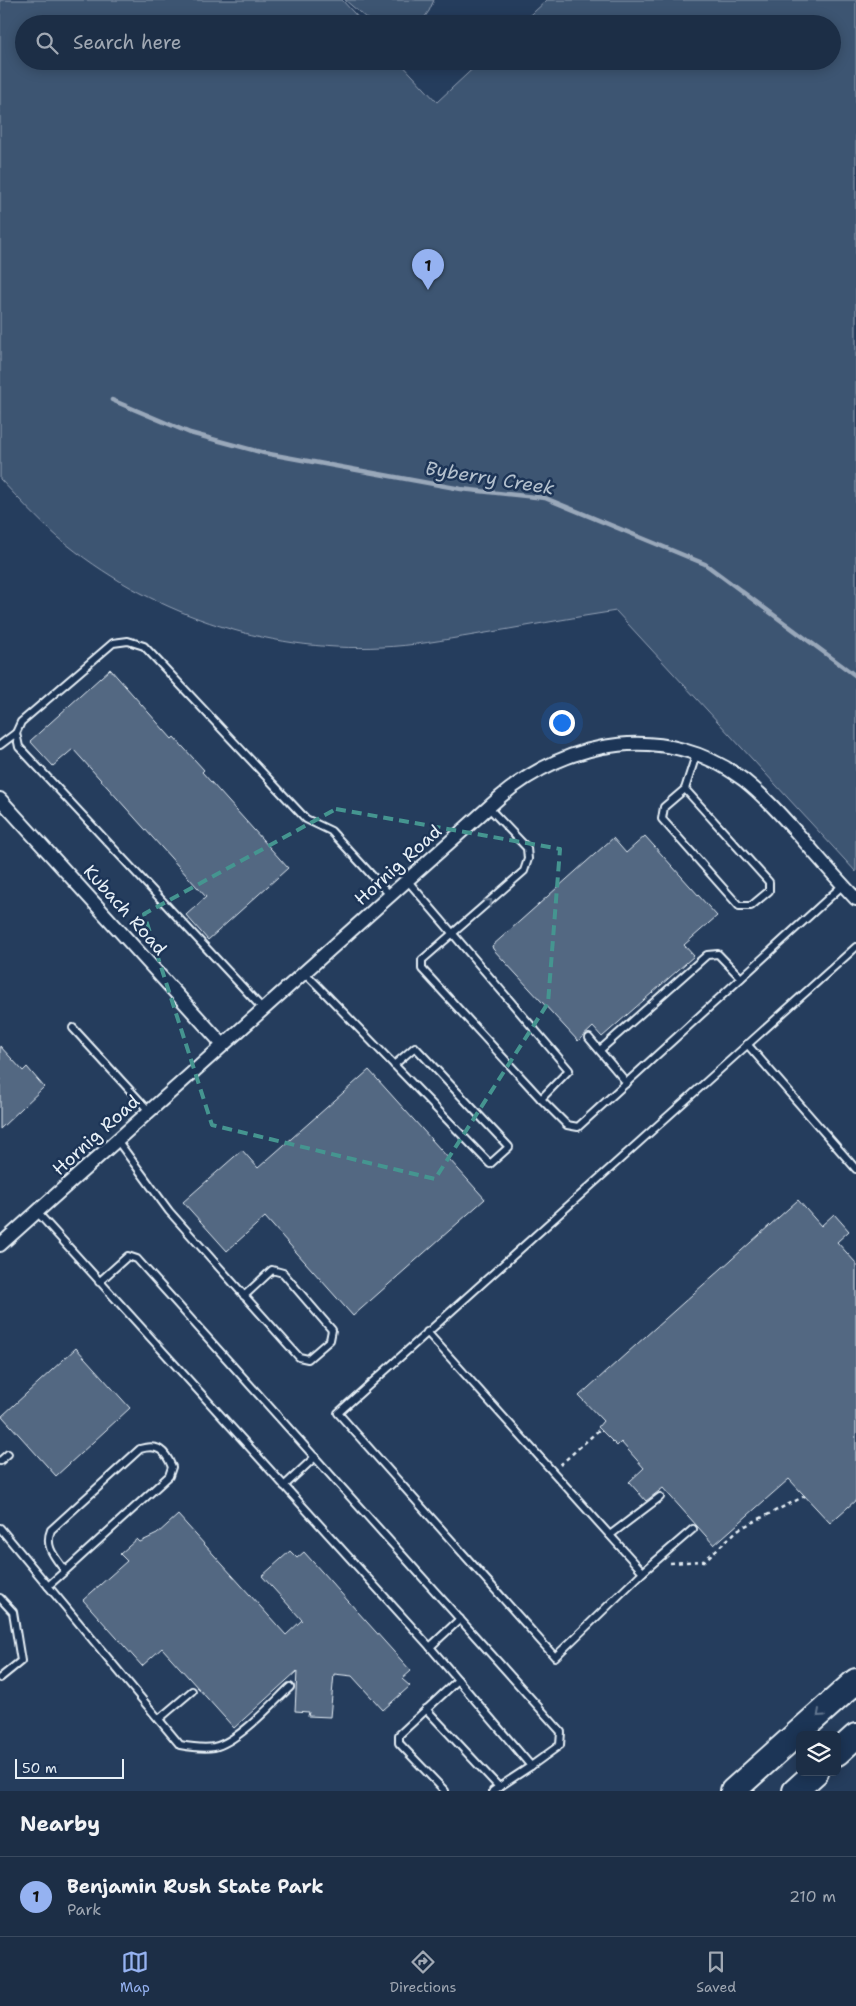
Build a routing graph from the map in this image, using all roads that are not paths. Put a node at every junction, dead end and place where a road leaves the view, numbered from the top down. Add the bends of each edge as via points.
1 (16, 733) junction
2 (0, 746) edge
3 (696, 755) junction
4 (686, 789) junction
5 (0, 799) edge
6 (488, 807) junction
7 (407, 880) junction
8 (843, 885) junction
9 (390, 895) junction
10 (856, 899) edge
11 (453, 934) junction
12 (856, 947) edge
13 (304, 972) junction
14 (741, 978) junction
15 (263, 1009) junction
16 (73, 1028) dead end
17 (589, 1038) dead end
18 (747, 1044) junction
19 (223, 1045) junction
20 (600, 1050) junction
21 (394, 1065) junction
22 (627, 1082) junction
23 (541, 1099) junction
24 (149, 1112) junction
25 (117, 1140) junction
26 (856, 1169) edge
27 (37, 1212) junction
28 (0, 1245) edge
29 (99, 1282) junction
30 (244, 1296) junction
31 (427, 1332) junction
32 (8, 1454) dead end
33 (315, 1457) junction
34 (0, 1460) edge
35 (284, 1486) junction
36 (660, 1496) dead end
37 (0, 1528) edge
38 (692, 1529) dead end
39 (610, 1535) junction
40 (65, 1571) junction
41 (643, 1572) junction
42 (48, 1586) junction
43 (0, 1598) edge
44 (460, 1619) junction
45 (430, 1647) junction
46 (0, 1678) edge
47 (458, 1680) junction
48 (856, 1681) edge
49 (290, 1687) dead end
50 (192, 1691) dead end
51 (426, 1708) junction
52 (159, 1719) junction
53 (856, 1736) edge
54 (841, 1749) edge
55 (531, 1766) junction
56 (812, 1776) edge
57 (496, 1789) edge
58 (445, 1791) edge
59 (733, 1791) edge
60 (795, 1791) edge

1 - 2 lane
1 - 9 lane via 22,722 113,643 128,641 144,646 306,819 331,831
1 - 15 lane via 19,747
3 - 4 lane
3 - 6 street, Hornig Road via 649,744 588,749 532,772
3 - 8 street, Hornig Road via 727,769 757,791
4 - 4 lane via 769,882 769,892 751,906 739,906 662,819 664,806
5 - 19 street, Kubach Road
6 - 7 street, Hornig Road
11 -> 6 lane via 524,871 528,859 527,848
7 - 9 street, Hornig Road
7 - 11 lane
8 - 10 street, Hornig Road
8 - 14 lane
9 - 13 street, Hornig Road
11 - 23 lane via 569,1070
11 - 23 lane via 422,960 422,969
12 - 18 lane
13 - 15 street, Hornig Road
13 - 21 lane
14 - 20 lane via 718,954 707,955
14 - 22 lane
15 - 19 street, Hornig Road
16 - 24 lane
17 - 20 lane
18 - 26 lane
18 - 31 lane
19 - 24 street, Hornig Road
20 - 22 lane
21 - 21 lane via 490,1164 509,1147 415,1047
22 - 23 lane via 578,1127 567,1125
24 - 25 street, Hornig Road
25 - 27 street, Hornig Road
25 - 30 lane via 168,1211
27 - 28 street, Hornig Road
27 - 29 lane
29 - 33 lane via 128,1256 137,1259
29 - 35 lane
30 - 30 lane via 299,1357 308,1359 330,1340 332,1330 283,1273 272,1270
31 - 39 lane
31 - 41 lane via 338,1412 556,1657
32 - 34 lane
33 - 35 lane
33 - 44 lane
35 - 45 lane
36 - 39 lane
37 - 42 lane
38 - 41 lane
39 - 41 lane
40 - 40 lane via 169,1476 172,1467 159,1448 140,1449 51,1530 47,1539 50,1551
40 - 42 lane
42 - 52 lane
43 - 46 lane via 12,1612 21,1661
44 - 45 lane
44 - 55 lane via 561,1732 560,1745
45 - 47 lane
47 - 51 lane
47 - 55 lane
48 -> 59 highway
49 - 52 lane via 236,1736 216,1746 194,1748 180,1745
50 - 52 lane
51 - 57 lane
51 - 58 lane via 399,1735 400,1743
53 - 54 highway
55 - 57 lane
56 - 60 highway

